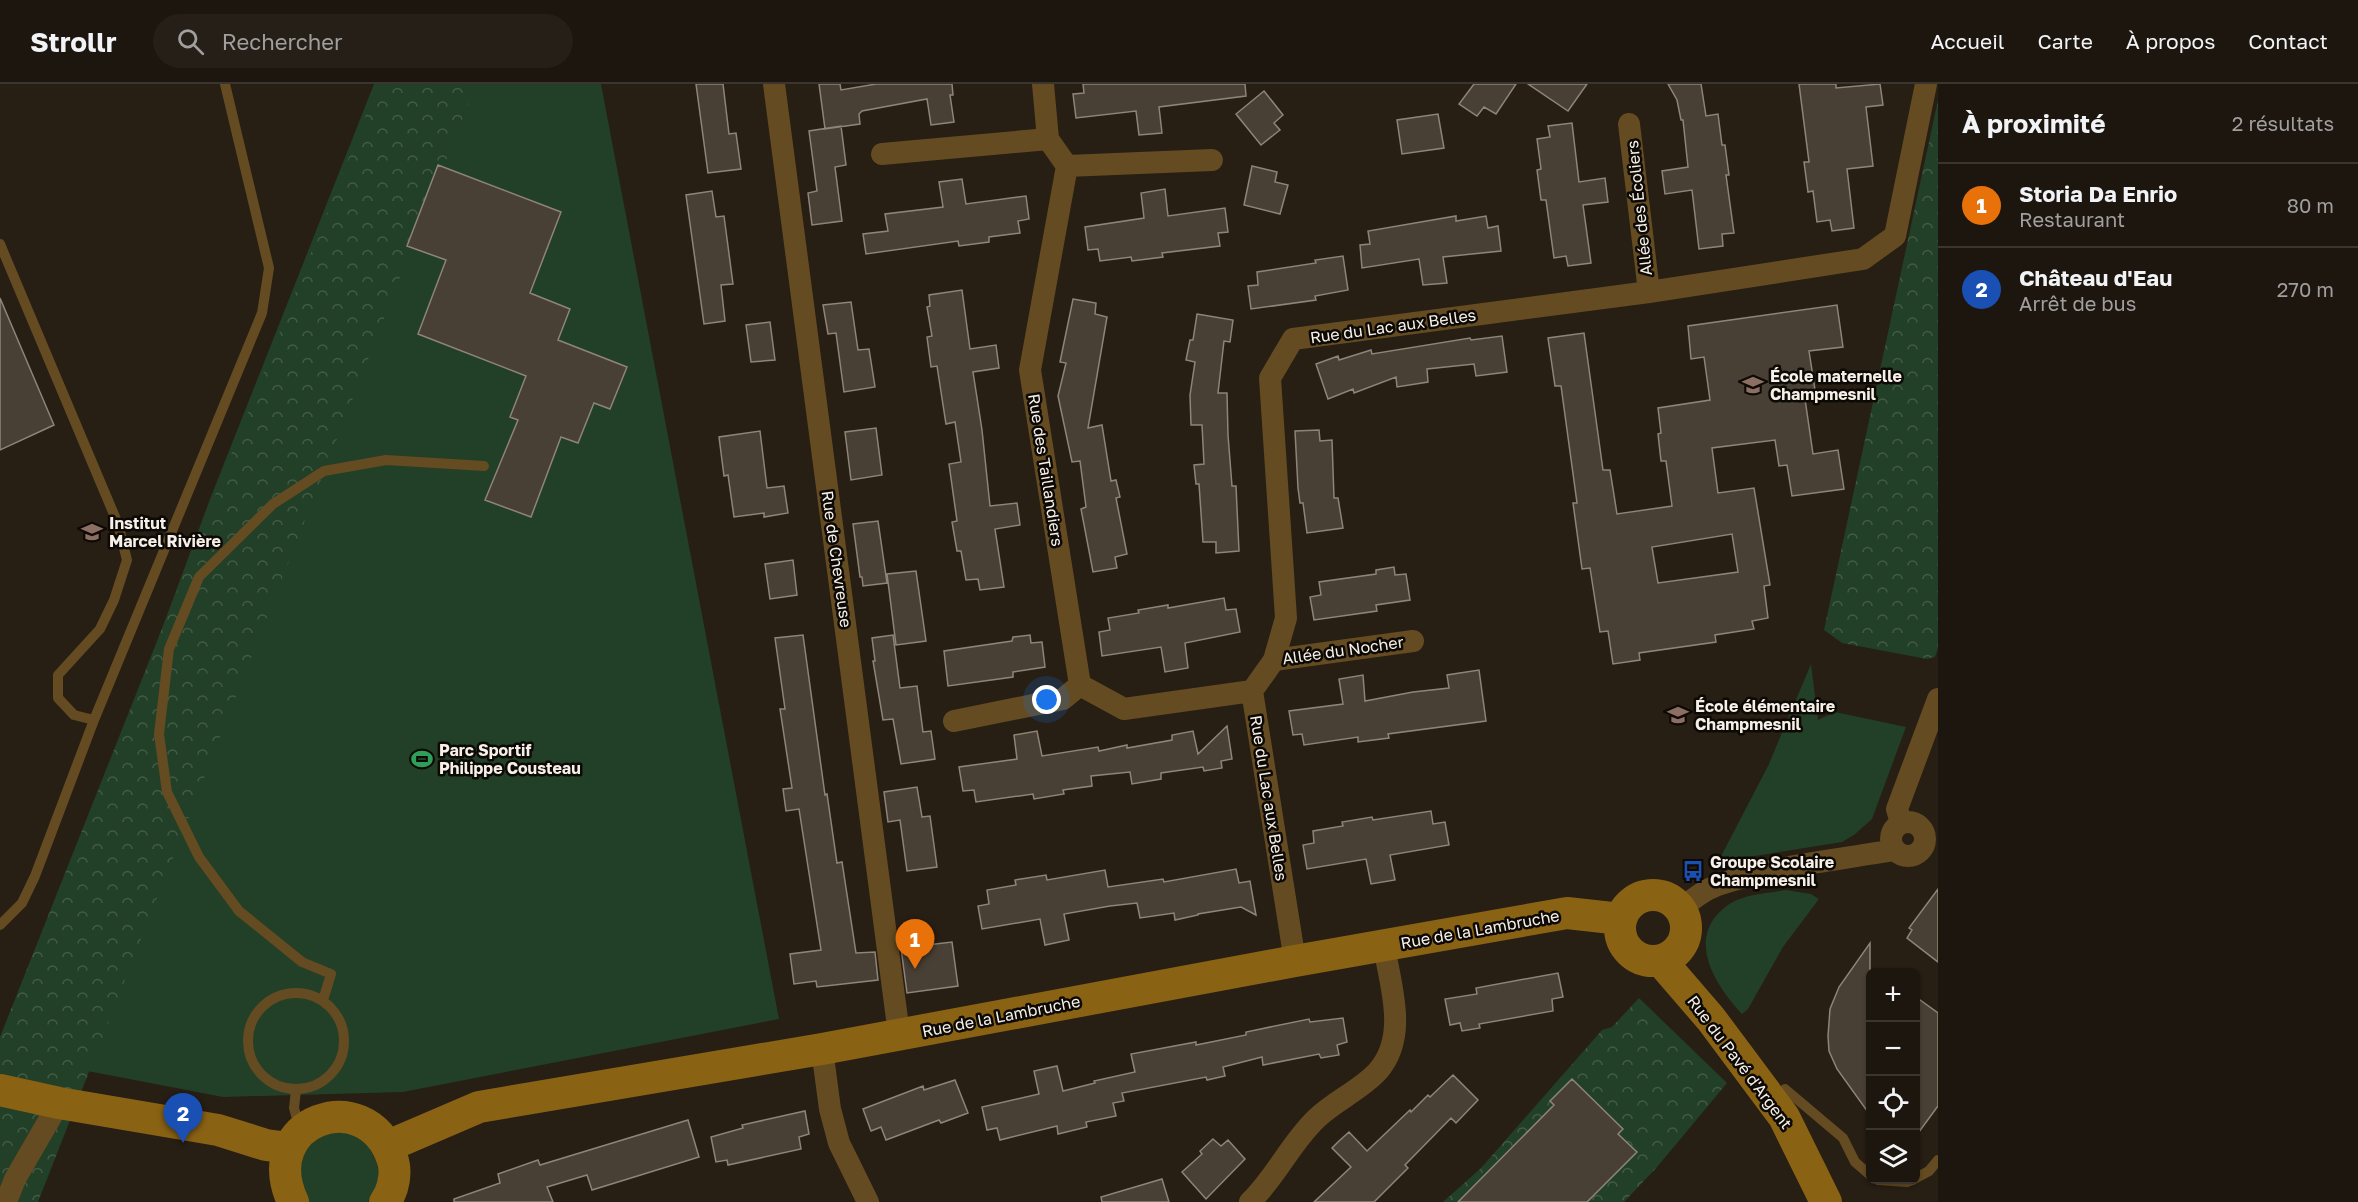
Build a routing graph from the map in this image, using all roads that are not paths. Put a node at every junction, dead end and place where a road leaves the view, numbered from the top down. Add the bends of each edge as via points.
1 (225, 84) edge
2 (774, 84) edge
3 (1043, 84) edge
4 (1926, 84) edge
5 (1629, 124) dead end
6 (1048, 139) junction
7 (882, 154) dead end
8 (1212, 160) dead end
9 (1067, 166) junction
10 (0, 244) edge
11 (1648, 292) junction
12 (484, 466) dead end
13 (1413, 641) dead end
14 (1274, 660) junction
15 (1080, 685) junction
16 (1252, 691) junction
17 (1938, 699) edge
18 (94, 720) junction
19 (954, 721) dead end
20 (1901, 823) junction
21 (1931, 845) edge
22 (1894, 850) junction
23 (1680, 910) junction
24 (1621, 919) junction
25 (0, 926) edge
26 (1384, 947) junction
27 (1295, 961) junction
28 (1661, 961) junction
29 (323, 1000) junction
30 (899, 1035) junction
31 (822, 1049) junction
32 (1785, 1089) dead end
33 (0, 1090) edge
34 (296, 1090) junction
35 (59, 1103) junction
36 (295, 1140) junction
37 (388, 1146) junction
38 (1938, 1160) edge
39 (1866, 1172) edge
40 (1920, 1176) edge
41 (6, 1202) edge
42 (292, 1202) edge
43 (385, 1202) edge
44 (868, 1202) edge
45 (1250, 1202) edge
46 (1826, 1202) edge

1 - 18 lane via 269,268 262,312
2 - 30 street, Rue de Chevreuse
3 - 6 street
4 - 11 street, Rue du Lac aux Belles via 1895,236 1863,259
5 - 11 street, Allée des Écoliers
6 - 7 street
6 - 9 street
8 - 9 street
9 - 15 street, Rue des Taillandiers via 1030,370
10 - 18 lane via 118,524 127,560 100,629 58,675 58,698 74,715
11 - 14 street, Rue du Lac aux Belles via 1293,339 1270,378 1286,618
12 - 29 lane via 386,460 324,471 273,504 199,577 169,650 159,734 166,792 200,857 239,911 302,962 331,974
13 - 14 street, Allée du Nocher
14 - 16 street, Rue du Lac aux Belles
15 - 16 street via 1124,709
15 - 19 street via 1063,699
16 - 27 street, Rue du Lac aux Belles
17 - 20 street via 1897,809
18 - 25 lane via 35,876 22,903
20 - 21 street via 1912,822 1922,828
20 - 22 street via 1891,835
21 - 22 street via 1911,856
22 - 23 street via 1717,885
23 - 24 street via 1673,902 1653,895 1633,902
23 - 28 street via 1685,920 1684,940
24 - 26 street, Rue de la Lambruche via 1567,914
24 - 28 street via 1622,942 1629,951 1638,958
26 - 27 street, Rue de la Lambruche
26 - 45 street via 1396,1022 1392,1049 1378,1071 1317,1118
27 - 30 street, Rue de la Lambruche
28 - 46 street, Rue du Pavé d'Argent via 1711,1019 1784,1117
29 - 34 lane via 335,1010 342,1024 343,1055 325,1080
29 - 34 lane via 292,992 276,997 262,1006 248,1035 255,1067 280,1087
30 - 31 street, Rue de la Lambruche
31 - 37 street, Rue de la Lambruche via 479,1107
31 - 44 street via 839,1143
32 - 39 lane via 1843,1138 1855,1162
33 - 35 street
34 - 36 lane
35 - 36 street via 218,1130 266,1145
35 - 41 street
36 - 37 street via 315,1122 348,1117 378,1132
36 - 42 street via 284,1166 285,1186
37 - 43 street via 394,1163 394,1181
38 - 40 lane

